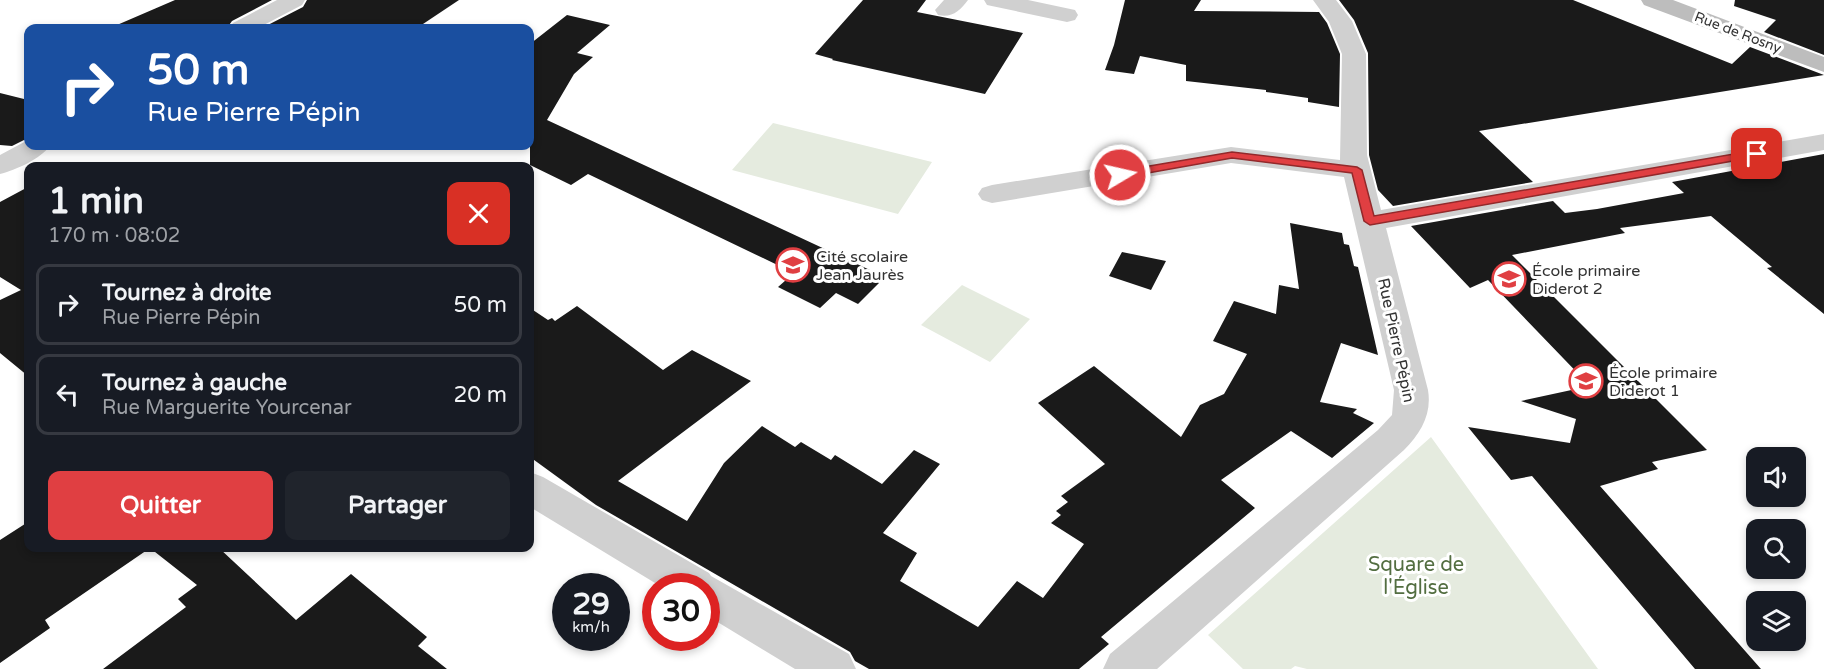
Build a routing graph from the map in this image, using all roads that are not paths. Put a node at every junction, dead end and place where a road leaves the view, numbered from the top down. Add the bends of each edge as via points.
1 (294, 0) edge
2 (995, 0) edge
3 (1324, 0) edge
4 (1652, 0) edge
5 (1067, 15) dead end
6 (249, 24) edge
7 (1824, 65) edge
8 (1824, 142) edge
9 (30, 150) edge
10 (11, 164) edge
11 (1357, 170) junction
12 (992, 194) dead end
13 (1370, 221) junction
14 (534, 490) edge
15 (673, 573) edge
16 (720, 601) edge
17 (834, 669) edge
18 (1125, 669) edge

1 - 6 street
2 - 5 street
3 - 11 street, Rue Pierre Pépin via 1340,21 1354,54 1353,155
4 - 7 main road, Rue de Rosny
8 - 13 street
9 - 10 street
11 - 12 street via 1232,155
11 - 13 street, Rue Pierre Pépin
13 - 18 street, Rue Pierre Pépin via 1411,390 1412,412 1407,423
14 - 15 street
16 - 17 street

